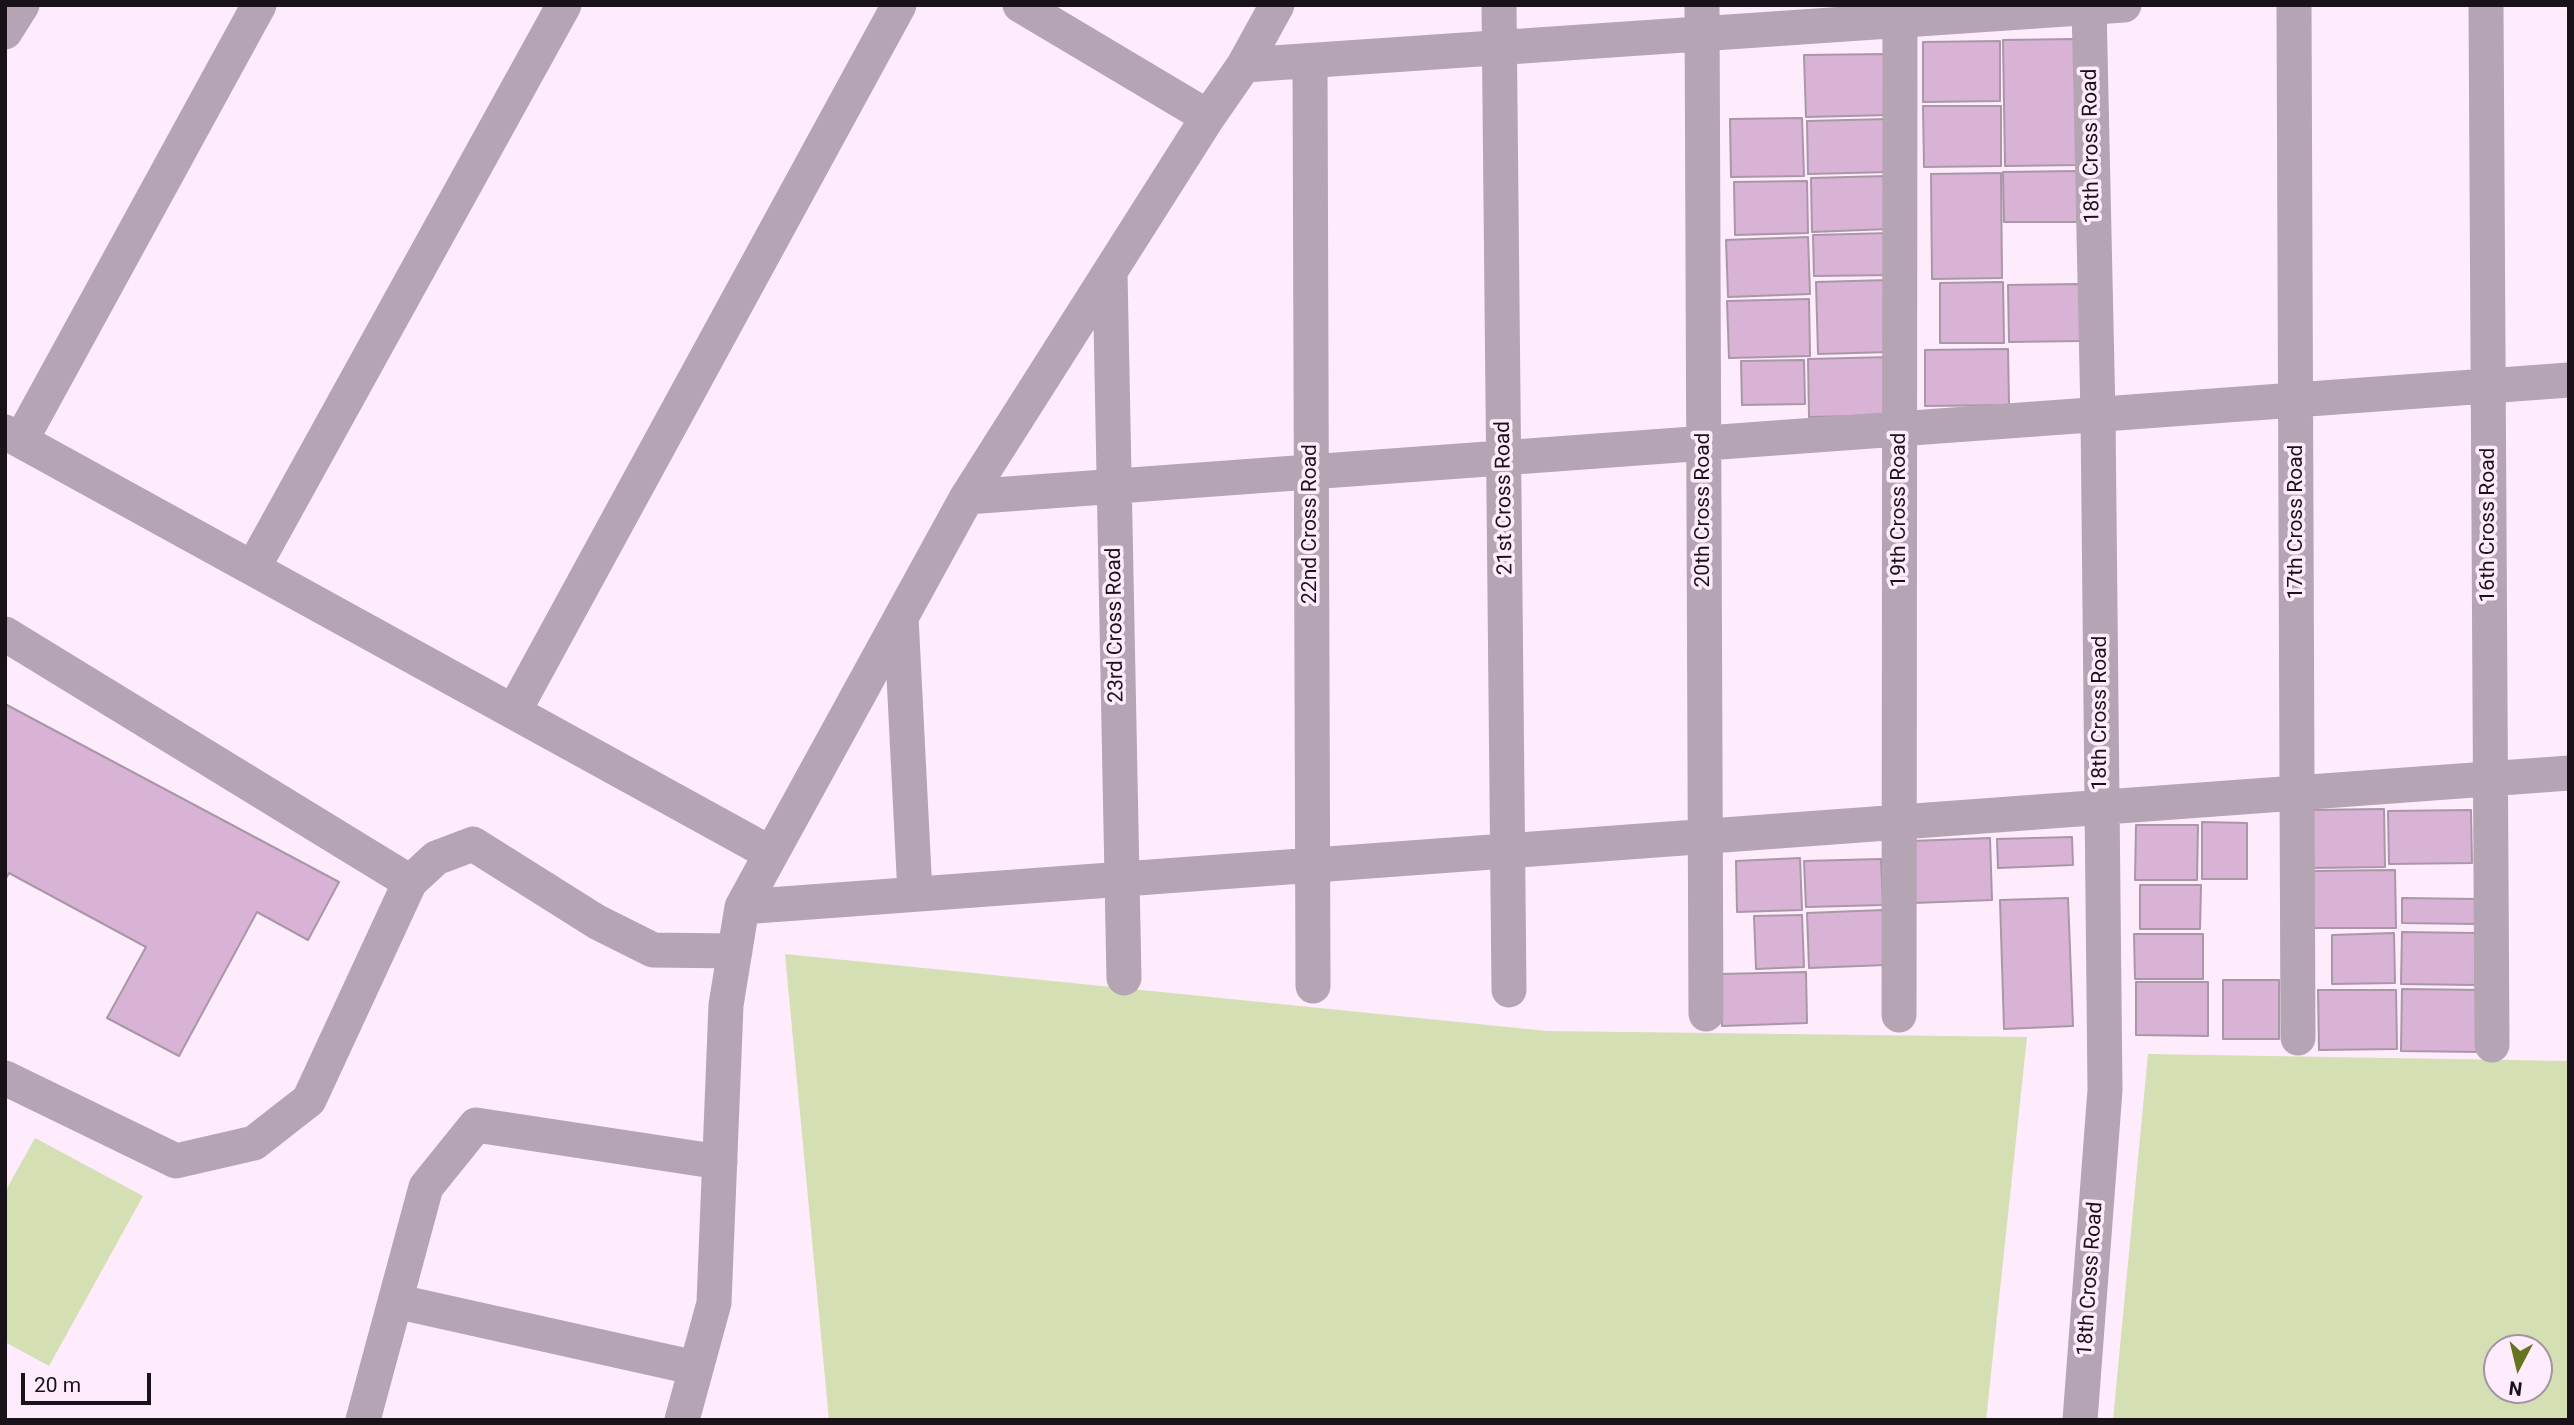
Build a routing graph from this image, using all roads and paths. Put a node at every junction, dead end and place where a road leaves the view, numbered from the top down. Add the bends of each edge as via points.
1 (22, 5) edge
2 (259, 5) edge
3 (564, 5) edge
4 (899, 5) edge
5 (1020, 5) edge
6 (1277, 5) edge
7 (1499, 5) edge
8 (2124, 5) edge
9 (2294, 5) edge
10 (2486, 5) edge
11 (2089, 6) edge
12 (1900, 13) edge
13 (1702, 20) edge
14 (5, 32) edge
15 (1500, 48) junction
16 (1310, 61) junction
17 (1244, 65) junction
18 (1208, 117) junction
19 (1110, 272) junction
20 (2569, 380) edge
21 (2488, 386) junction
22 (2296, 400) junction
23 (2098, 415) junction
24 (1900, 429) junction
25 (13, 436) edge
26 (1704, 443) junction
27 (1504, 458) junction
28 (1311, 472) junction
29 (1114, 486) junction
30 (967, 497) junction
31 (253, 568) junction
32 (901, 617) junction
33 (5, 634) edge
34 (514, 711) junction
35 (2569, 773) edge
36 (2490, 779) junction
37 (2297, 793) junction
38 (2101, 807) junction
39 (1898, 822) junction
40 (1705, 836) junction
41 (1508, 850) junction
42 (770, 853) junction
43 (1312, 865) junction
44 (1121, 878) junction
45 (410, 882) junction
46 (915, 894) junction
47 (743, 907) junction
48 (735, 951) junction
49 (1124, 978) dead end
50 (1313, 986) dead end
51 (1509, 990) dead end
52 (1706, 1014) dead end
53 (1899, 1015) dead end
54 (2298, 1038) dead end
55 (2492, 1045) dead end
56 (5, 1078) edge
57 (720, 1162) junction
58 (395, 1301) junction
59 (696, 1368) junction
60 (363, 1420) edge
61 (682, 1420) edge
62 (2080, 1420) edge

1 - 14 street
2 - 25 street
3 - 31 street
4 - 34 street
5 - 18 street
6 - 17 street
7 - 15 street, 21st Cross Road
8 - 11 street
9 - 22 street, 17th Cross Road
10 - 21 street, 16th Cross Road
11 - 12 street
11 - 23 street, 18th Cross Road
12 - 13 street
12 - 24 street, 19th Cross Road
13 - 15 street
13 - 26 street, 20th Cross Road
15 - 16 street
15 - 27 street, 21st Cross Road
16 - 17 street
16 - 28 street, 22nd Cross Road
17 - 18 street
18 - 19 street
19 - 29 street, 23rd Cross Road
19 - 30 street
20 - 21 street
21 - 22 street
21 - 36 street, 16th Cross Road
22 - 23 street
22 - 37 street, 17th Cross Road
23 - 24 street
23 - 38 street, 18th Cross Road
24 - 26 street
24 - 39 street, 19th Cross Road
25 - 31 street
26 - 27 street
26 - 40 street, 20th Cross Road
27 - 28 street
27 - 41 street, 21st Cross Road
28 - 29 street
28 - 43 street, 22nd Cross Road
29 - 30 street
29 - 44 street, 23rd Cross Road
30 - 32 street
31 - 34 street
32 - 42 street
32 - 46 street
33 - 45 street
34 - 42 street
35 - 36 street
36 - 37 street
36 - 55 street, 16th Cross Road
37 - 38 street
37 - 54 street, 17th Cross Road
38 - 39 street
38 - 62 street, 18th Cross Road via 2105,1090
39 - 40 street
39 - 53 street, 19th Cross Road
40 - 41 street
40 - 52 street, 20th Cross Road
41 - 43 street
41 - 51 street, 21st Cross Road
42 - 47 street
43 - 44 street
43 - 50 street, 22nd Cross Road
44 - 46 street
44 - 49 street, 23rd Cross Road
45 - 48 street via 436,858 474,844 597,922 653,950
45 - 56 street via 309,1100 254,1143 176,1161
46 - 47 street
47 - 48 street
48 - 57 street via 726,1004
57 - 58 street via 476,1125 426,1188
57 - 59 street via 713,1303
58 - 59 street
58 - 60 street
59 - 61 street

